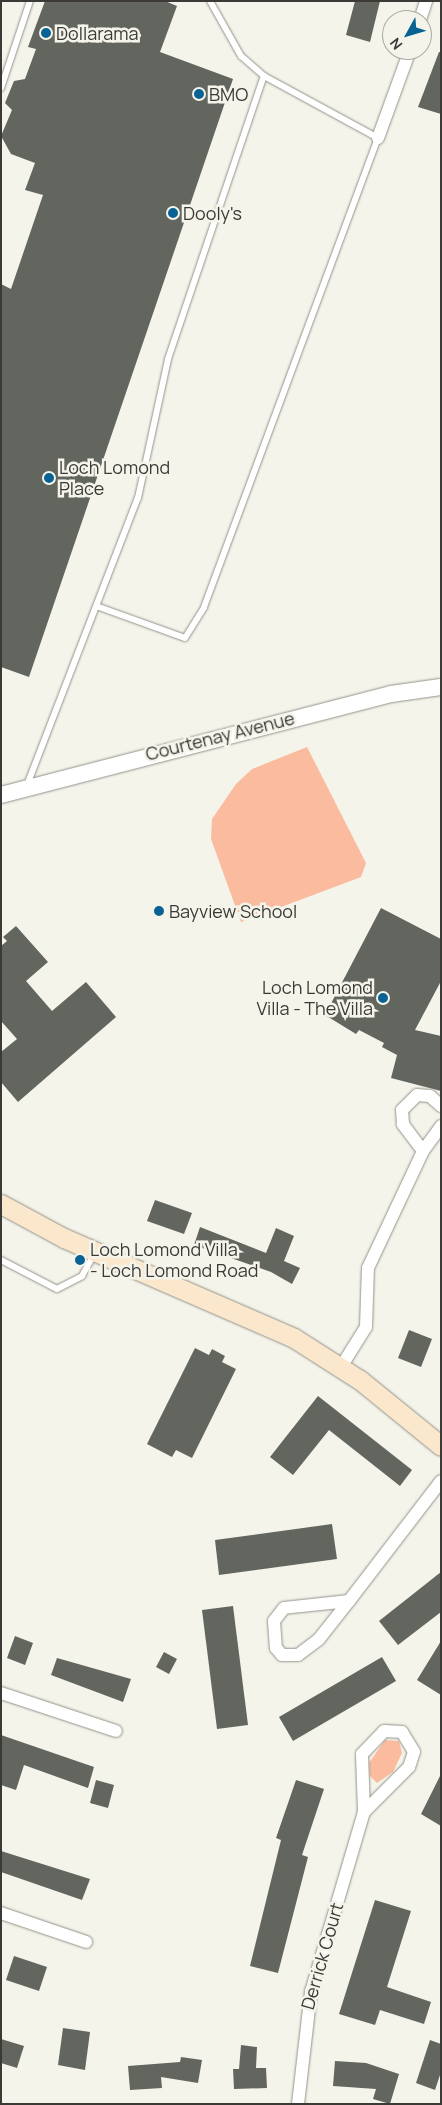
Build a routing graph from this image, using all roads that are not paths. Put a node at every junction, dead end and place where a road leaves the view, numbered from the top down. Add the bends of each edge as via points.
1 (30, 1) edge
2 (210, 1) edge
3 (406, 60) edge
4 (264, 76) junction
5 (1, 88) edge
6 (378, 138) junction
7 (99, 607) junction
8 (441, 687) edge
9 (27, 785) junction
10 (1, 795) edge
11 (441, 1106) edge
12 (441, 1126) edge
13 (423, 1151) junction
14 (1, 1204) edge
15 (95, 1251) junction
16 (1, 1260) edge
17 (341, 1367) junction
18 (441, 1446) edge
19 (441, 1481) edge
20 (349, 1601) junction
21 (1, 1694) edge
22 (116, 1731) dead end
23 (364, 1812) junction
24 (1, 1913) edge
25 (86, 1942) dead end
26 (298, 2104) edge

1 - 5 lane
2 - 4 lane via 241,56
3 - 6 street
4 - 6 lane
4 - 7 lane via 168,359 138,498
6 - 7 lane via 204,608 185,638
7 - 9 lane
8 - 9 street, Courtenay Avenue via 391,694
9 - 10 street, Courtenay Avenue
11 - 13 street via 430,1096 416,1095 402,1110 403,1124
12 - 13 street
13 - 17 street via 368,1268 366,1328
14 - 15 main road
15 - 16 lane via 82,1276 57,1289
15 - 17 main road via 284,1333
17 - 18 main road
19 - 20 street
20 - 20 street via 319,1639 298,1655 282,1655 276,1648 274,1621 284,1608
21 - 22 street
23 - 23 street, Derrick Court via 408,1767 414,1752 402,1732 384,1731 362,1754
23 - 26 street, Derrick Court via 311,1992
24 - 25 street

